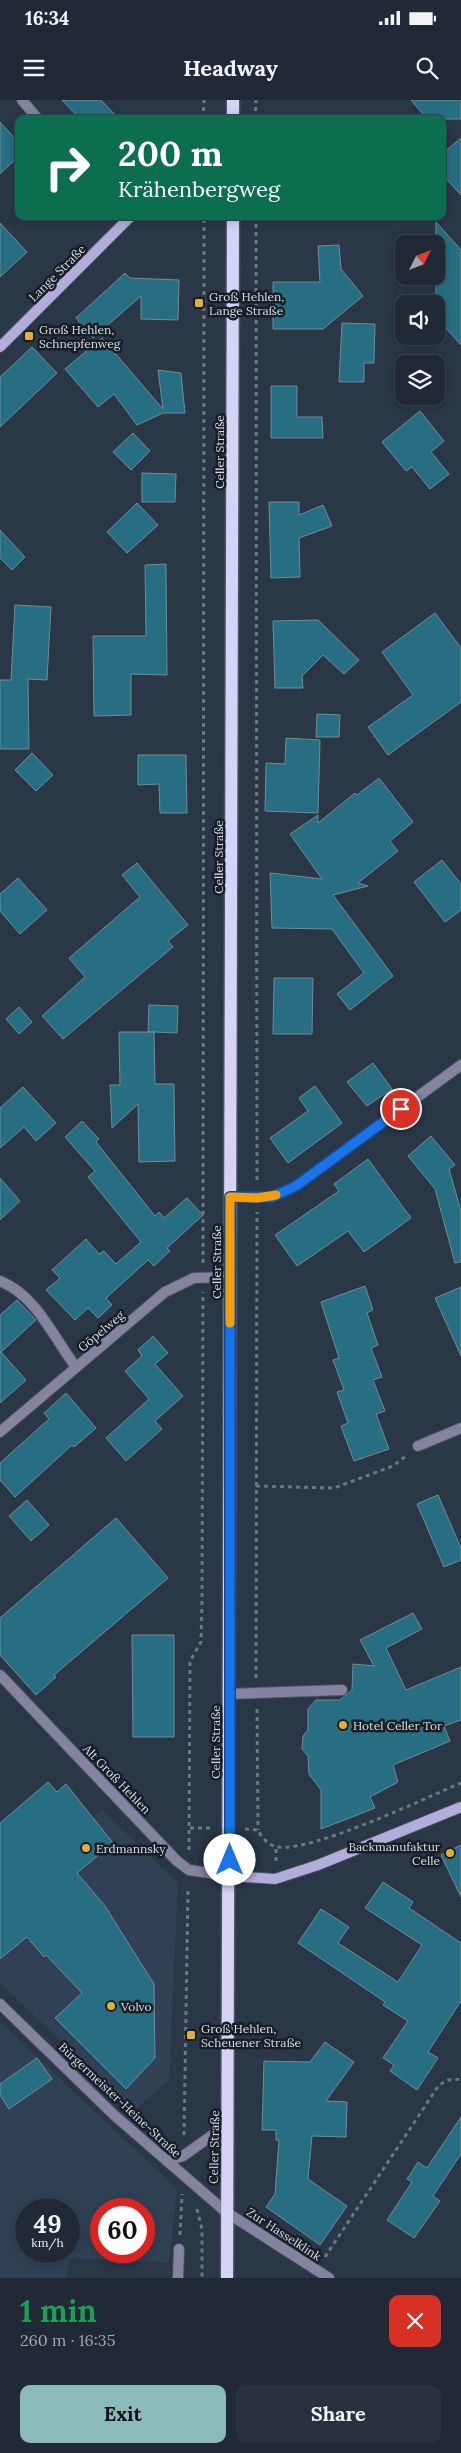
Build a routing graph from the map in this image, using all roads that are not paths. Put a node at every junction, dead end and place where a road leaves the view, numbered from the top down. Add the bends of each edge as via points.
1 (22, 100) edge
2 (234, 100) edge
3 (35, 115) edge
4 (233, 115) edge
5 (124, 220) edge
6 (233, 220) edge
7 (0, 347) edge
8 (461, 1065) edge
9 (230, 1197) junction
10 (230, 1277) junction
11 (0, 1281) edge
12 (76, 1367) junction
13 (461, 1428) edge
14 (0, 1432) edge
15 (418, 1446) road end
16 (0, 1674) edge
17 (342, 1690) dead end
18 (229, 1694) junction
19 (461, 1806) edge
20 (230, 1876) junction
21 (0, 2004) edge
22 (228, 2124) junction
23 (167, 2161) junction
24 (226, 2212) junction
25 (179, 2249) road end
26 (178, 2278) edge
27 (227, 2278) edge
28 (329, 2278) edge

1 - 3 street
2 - 4 main road
5 - 7 main road, Lange Straße
6 - 9 main road, Celler Straße
8 - 9 street via 296,1186 272,1197
9 - 10 main road, Celler Straße
10 - 12 street, Göpelweg via 194,1278 165,1292
10 - 18 main road, Celler Straße
11 - 12 street via 34,1306
12 - 14 street, Göpelweg
13 - 15 street
16 - 20 street, Alt Groß Hehlen via 189,1870
17 - 18 street
18 - 20 main road, Celler Straße
19 - 20 main road via 318,1866 276,1879
20 - 22 main road, Celler Straße
21 - 23 street, Bürgermeister-Heine-Straße via 114,2115
22 - 23 street via 183,2156
22 - 24 main road, Celler Straße
23 - 24 street, Bürgermeister-Heine-Straße
24 - 27 main road, Celler Straße
24 - 28 street, Zur Hasselklink
25 - 26 street

